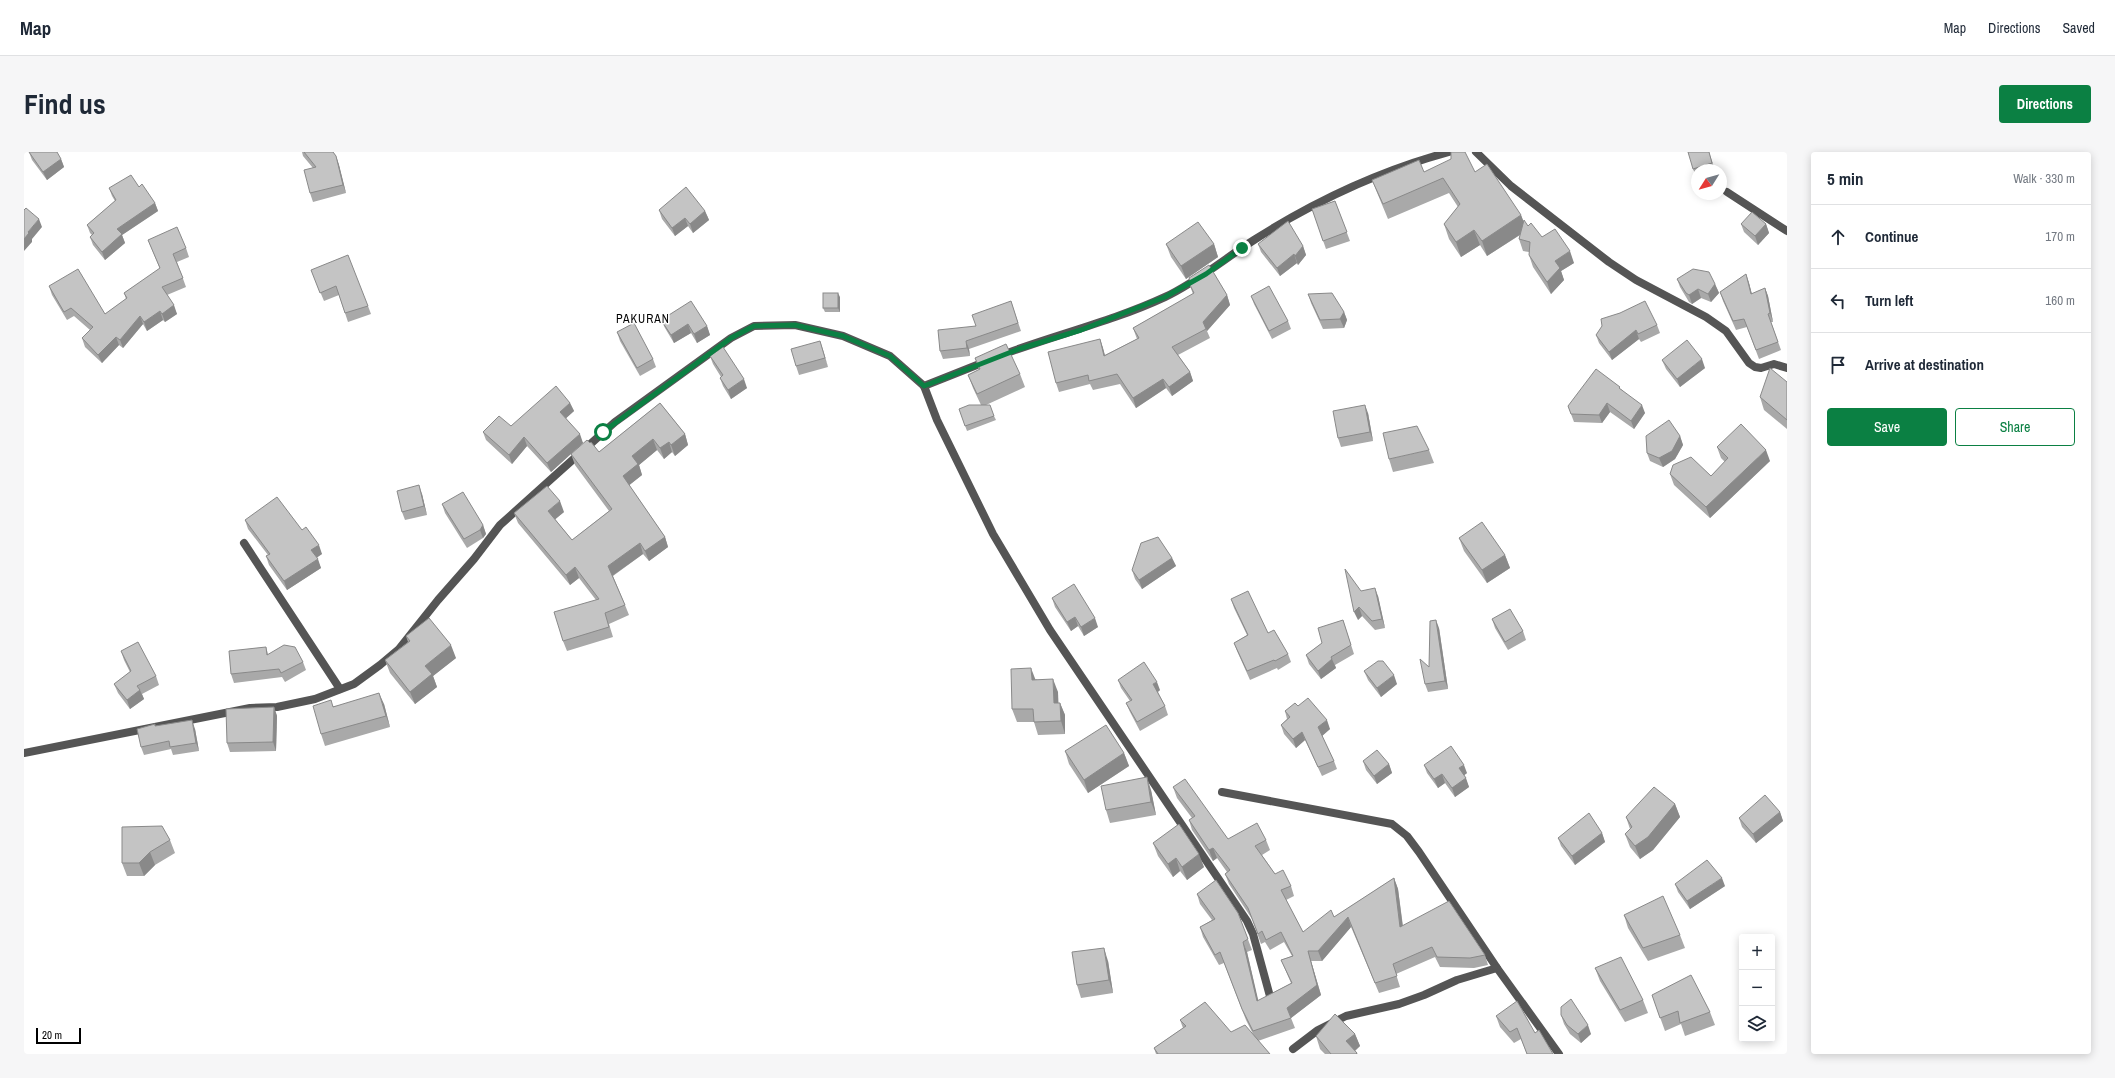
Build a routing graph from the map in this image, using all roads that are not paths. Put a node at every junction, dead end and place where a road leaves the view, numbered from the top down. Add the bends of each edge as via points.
1 (1449, 152) edge
2 (1476, 152) edge
3 (1728, 192) dead end
4 (1787, 231) edge
5 (1787, 368) edge
6 (924, 386) junction
7 (244, 543) dead end
8 (340, 689) junction
9 (24, 753) edge
10 (1222, 792) dead end
11 (1497, 968) junction
12 (1271, 1000) edge
13 (1293, 1050) dead end
14 (1558, 1054) edge

1 - 6 street via 1410,163 1316,203 1253,240 1206,274 1165,297
2 - 5 street via 1511,186 1609,262 1726,331 1755,367 1774,364
3 - 4 street
6 - 8 street via 890,356 843,336 795,325 754,326 736,335 614,422 500,525 399,649 354,684
6 - 12 street via 937,420 993,534 1050,630 1247,921
7 - 8 street
8 - 9 street via 316,699 243,709
10 - 11 street via 1392,824 1407,836 1419,852
11 - 13 street via 1457,980 1399,1004 1346,1016 1318,1030
11 - 14 street

